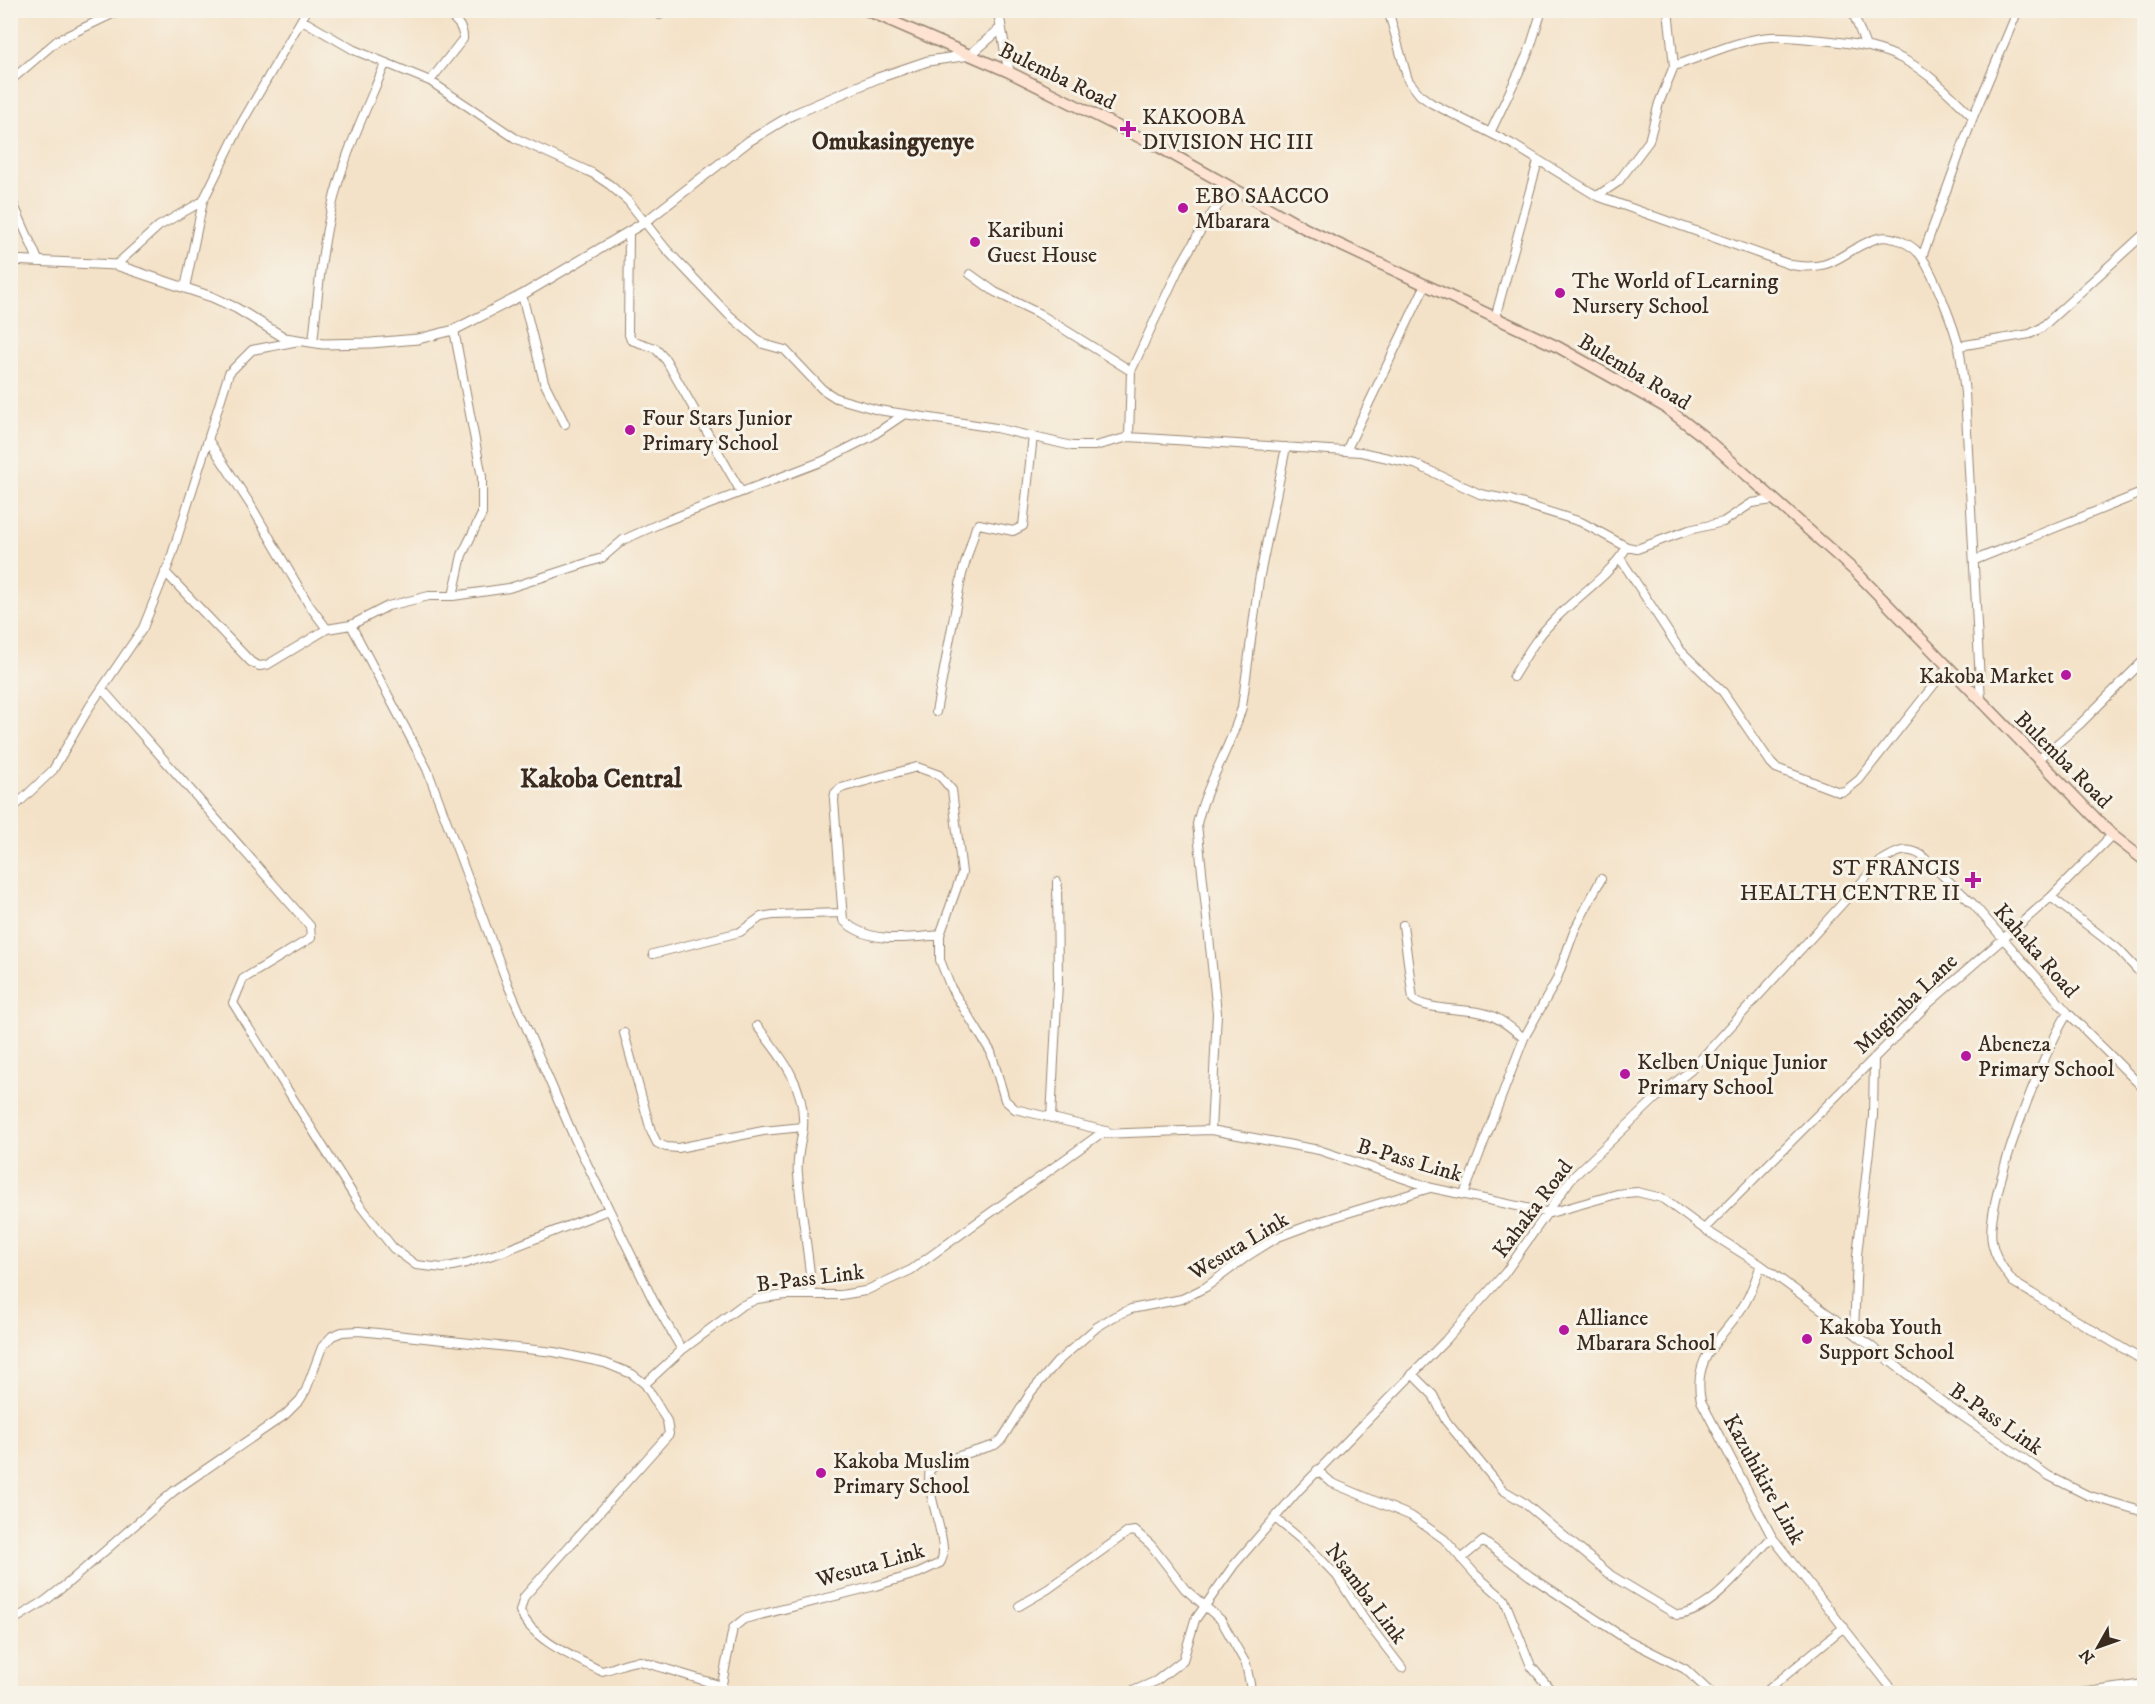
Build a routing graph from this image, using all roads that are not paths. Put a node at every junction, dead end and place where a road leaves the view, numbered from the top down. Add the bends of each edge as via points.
1 (121, 10) edge
2 (307, 10) edge
3 (443, 10) edge
4 (866, 10) edge
5 (998, 10) edge
6 (1388, 10) edge
7 (1542, 10) edge
8 (1668, 10) edge
9 (1852, 10) edge
10 (2018, 10) edge
11 (302, 20) junction
12 (1000, 29) junction
13 (1865, 44) junction
14 (970, 55) junction
15 (385, 64) junction
16 (1674, 66) junction
17 (1009, 72) junction
18 (10, 81) edge
19 (430, 81) junction
20 (1973, 117) junction
21 (1490, 133) junction
22 (1538, 161) junction
23 (1232, 188) junction
24 (10, 196) edge
25 (1598, 196) junction
26 (203, 201) junction
27 (645, 222) junction
28 (629, 232) junction
29 (2145, 234) edge
30 (1922, 257) junction
31 (10, 260) edge
32 (39, 262) junction
33 (116, 265) junction
34 (970, 274) dead end
35 (1426, 284) junction
36 (185, 288) junction
37 (522, 295) junction
38 (1495, 318) junction
39 (454, 330) junction
40 (308, 341) junction
41 (1959, 346) junction
42 (1131, 371) junction
43 (903, 415) junction
44 (566, 424) dead end
45 (1033, 436) junction
46 (1129, 436) junction
47 (209, 441) junction
48 (1286, 447) junction
49 (1346, 451) junction
50 (741, 492) junction
51 (2145, 492) edge
52 (1773, 500) junction
53 (1627, 547) junction
54 (1620, 558) junction
55 (1975, 560) junction
56 (165, 572) junction
57 (453, 596) junction
58 (351, 625) junction
59 (327, 629) junction
60 (2145, 660) edge
61 (1947, 668) junction
62 (1513, 677) dead end
63 (102, 689) junction
64 (1981, 703) junction
65 (936, 712) dead end
66 (2038, 760) junction
67 (10, 811) edge
68 (2112, 836) junction
69 (2145, 860) edge
70 (1601, 879) dead end
71 (1057, 882) dead end
72 (2051, 897) junction
73 (842, 913) junction
74 (1403, 925) dead end
75 (940, 935) junction
76 (2002, 938) junction
77 (653, 954) dead end
78 (2145, 976) edge
79 (2068, 1013) junction
80 (757, 1026) dead end
81 (624, 1033) dead end
82 (1524, 1038) junction
83 (1874, 1058) junction
84 (2145, 1089) edge
85 (1051, 1118) junction
86 (803, 1128) junction
87 (1211, 1130) junction
88 (1108, 1132) junction
89 (1432, 1188) junction
90 (1464, 1194) junction
91 (608, 1210) junction
92 (1550, 1213) junction
93 (1704, 1229) junction
94 (1761, 1265) junction
95 (812, 1294) junction
96 (1854, 1333) junction
97 (682, 1350) junction
98 (2145, 1361) edge
99 (1412, 1374) junction
100 (645, 1384) junction
101 (1317, 1470) junction
102 (2145, 1512) edge
103 (1275, 1518) junction
104 (1772, 1537) junction
105 (1461, 1559) junction
106 (1018, 1606) dead end
107 (1203, 1607) junction
108 (10, 1622) edge
109 (1844, 1627) junction
110 (1402, 1668) dead end
111 (2145, 1684) edge
112 (721, 1690) edge
113 (2130, 1690) edge
114 (1127, 1693) edge
115 (1252, 1694) edge
116 (1554, 1694) edge
117 (1712, 1694) edge
118 (1763, 1694) edge
119 (1896, 1694) edge
120 (2074, 1694) edge

1 - 18 street via 58,40
2 - 11 street
3 - 19 street via 464,32 463,39
4 - 14 main road, Bulemba Road
5 - 12 street
6 - 21 street via 1400,59 1413,88 1431,103
7 - 21 street via 1529,51
8 - 16 street
9 - 13 street
10 - 20 street
11 - 15 street
11 - 26 street via 241,124
12 - 14 street
12 - 17 street
13 - 16 street via 1770,37
13 - 20 street via 1917,66
14 - 17 main road, Bulemba Road
14 - 27 street via 928,61 792,115 749,141
15 - 19 street
15 - 40 street via 332,205
16 - 25 street via 1649,141 1618,182
17 - 23 main road, Bulemba Road
19 - 27 street via 515,138 610,185
20 - 30 street
21 - 22 street
22 - 25 street
22 - 38 street
23 - 35 main road, Bulemba Road via 1306,229
23 - 42 street via 1205,223 1176,275
24 - 32 street
25 - 30 street via 1791,265 1824,267 1878,238 1894,238
26 - 33 street via 159,226
26 - 36 street
27 - 28 street
27 - 43 street via 728,314 763,344 785,350 822,389 851,404
28 - 37 street
28 - 50 street via 631,340 655,348 666,360
29 - 41 street via 2041,328 2030,334
30 - 41 street
31 - 32 street
32 - 33 street
33 - 36 street
34 - 42 street
35 - 38 main road, Bulemba Road
35 - 49 street
36 - 40 street via 236,308 278,335
37 - 39 street
37 - 44 street via 544,382
38 - 52 main road, Bulemba Road via 1558,347 1665,407
39 - 40 street via 392,342
39 - 57 street via 482,477 482,514 462,555
40 - 47 street via 252,350 236,363 229,374
41 - 55 street
42 - 46 street
43 - 45 street
43 - 50 street via 823,462
45 - 46 street via 1072,446 1095,446
45 - 65 street via 1023,526 1013,531 979,524 976,527 962,574
46 - 48 street
47 - 56 street
47 - 59 street
48 - 49 street
48 - 87 street via 1259,580 1242,707 1203,799 1197,824 1217,1013
49 - 53 street via 1415,464 1480,494 1581,522
50 - 57 street via 623,540 602,558 584,565 509,588
51 - 55 street
52 - 53 street via 1752,503 1713,525 1637,549
52 - 61 main road, Bulemba Road via 1857,573
53 - 54 street
54 - 61 street via 1680,650 1723,692 1771,764 1839,792 1859,780
54 - 62 street via 1551,622
55 - 64 street
56 - 59 street via 251,662 260,666
56 - 63 street via 143,628
57 - 58 street via 429,596 388,606
58 - 59 street
58 - 91 street via 427,769 512,994
60 - 66 street
61 - 64 main road, Bulemba Road
63 - 67 street via 52,770
63 - 91 street via 310,926 311,938 243,979 232,1003 358,1204 393,1248 416,1265 443,1268 499,1253
64 - 66 main road, Bulemba Road
66 - 68 main road, Bulemba Road
68 - 69 main road, Bulemba Road
68 - 72 street, Mugimba Lane
70 - 82 street via 1575,929 1556,981
71 - 85 street via 1058,982
72 - 76 street, Mugimba Lane
72 - 78 street via 2118,949
73 - 75 street via 849,926 891,939
73 - 75 street via 835,793 917,767 928,769 952,790 961,865 958,889
73 - 77 street via 761,917 740,932
74 - 82 street via 1413,999 1484,1013 1503,1021
75 - 85 street via 943,973 991,1052 1005,1100 1015,1109
76 - 79 street, Kahaka Road
76 - 83 street, Mugimba Lane
76 - 92 street, Kahaka Road via 1921,855 1911,849 1881,861 1691,1070 1571,1179
79 - 84 street, Kahaka Road
79 - 98 street via 2055,1034 2019,1123 1995,1207 1991,1241 1999,1264 2013,1282
80 - 86 street via 795,1078
81 - 86 street via 657,1143 666,1147 701,1145 763,1131
82 - 90 street
83 - 93 street, Mugimba Lane
83 - 96 street via 1873,1116 1857,1255
85 - 88 street
86 - 95 street via 797,1170
87 - 88 street, B-Pass Link
87 - 89 street, B-Pass Link via 1319,1150
88 - 95 street, B-Pass Link via 1088,1141 911,1270 865,1292
89 - 90 street, B-Pass Link
89 - 112 street, Wesuta Link via 1278,1237 1182,1299 1131,1309 1097,1327 1057,1362 1031,1392 995,1445 939,1462 930,1470 929,1489 943,1550 940,1563 875,1586 744,1619 733,1628
90 - 92 street, B-Pass Link
91 - 97 street
92 - 93 street, B-Pass Link via 1636,1192 1662,1198
92 - 99 street, Kahaka Road via 1505,1274
93 - 94 street, B-Pass Link
94 - 96 street, B-Pass Link
94 - 104 street, Kazuhikire Link via 1747,1301 1708,1352 1697,1382 1701,1401
95 - 97 street, B-Pass Link via 757,1299 741,1306
96 - 102 street, B-Pass Link via 1949,1407 2049,1476 2087,1495
97 - 100 street, B-Pass Link
99 - 101 street, Kahaka Road
99 - 104 street via 1433,1395 1446,1421 1503,1490 1612,1576 1677,1615 1719,1596
100 - 108 street via 624,1371 582,1356 404,1334 342,1332 322,1347 306,1390 285,1415 174,1491 68,1583
100 - 112 street via 668,1420 669,1434 524,1597 520,1611 544,1638 601,1671 640,1661
101 - 103 street, Kahaka Road
101 - 105 street via 1341,1488 1431,1528
103 - 107 street, Kahaka Road
103 - 110 street, Nsamba Link via 1337,1576
104 - 109 street, Kazuhikire Link
105 - 116 street via 1504,1599 1531,1666
105 - 117 street via 1483,1541 1626,1639 1684,1669
106 - 107 street via 1135,1531
107 - 114 street, Kahaka Road via 1183,1660 1156,1681
107 - 115 street via 1221,1620 1234,1641 1246,1664
109 - 118 street
109 - 119 street, Kazuhikire Link
111 - 113 street
113 - 120 street

